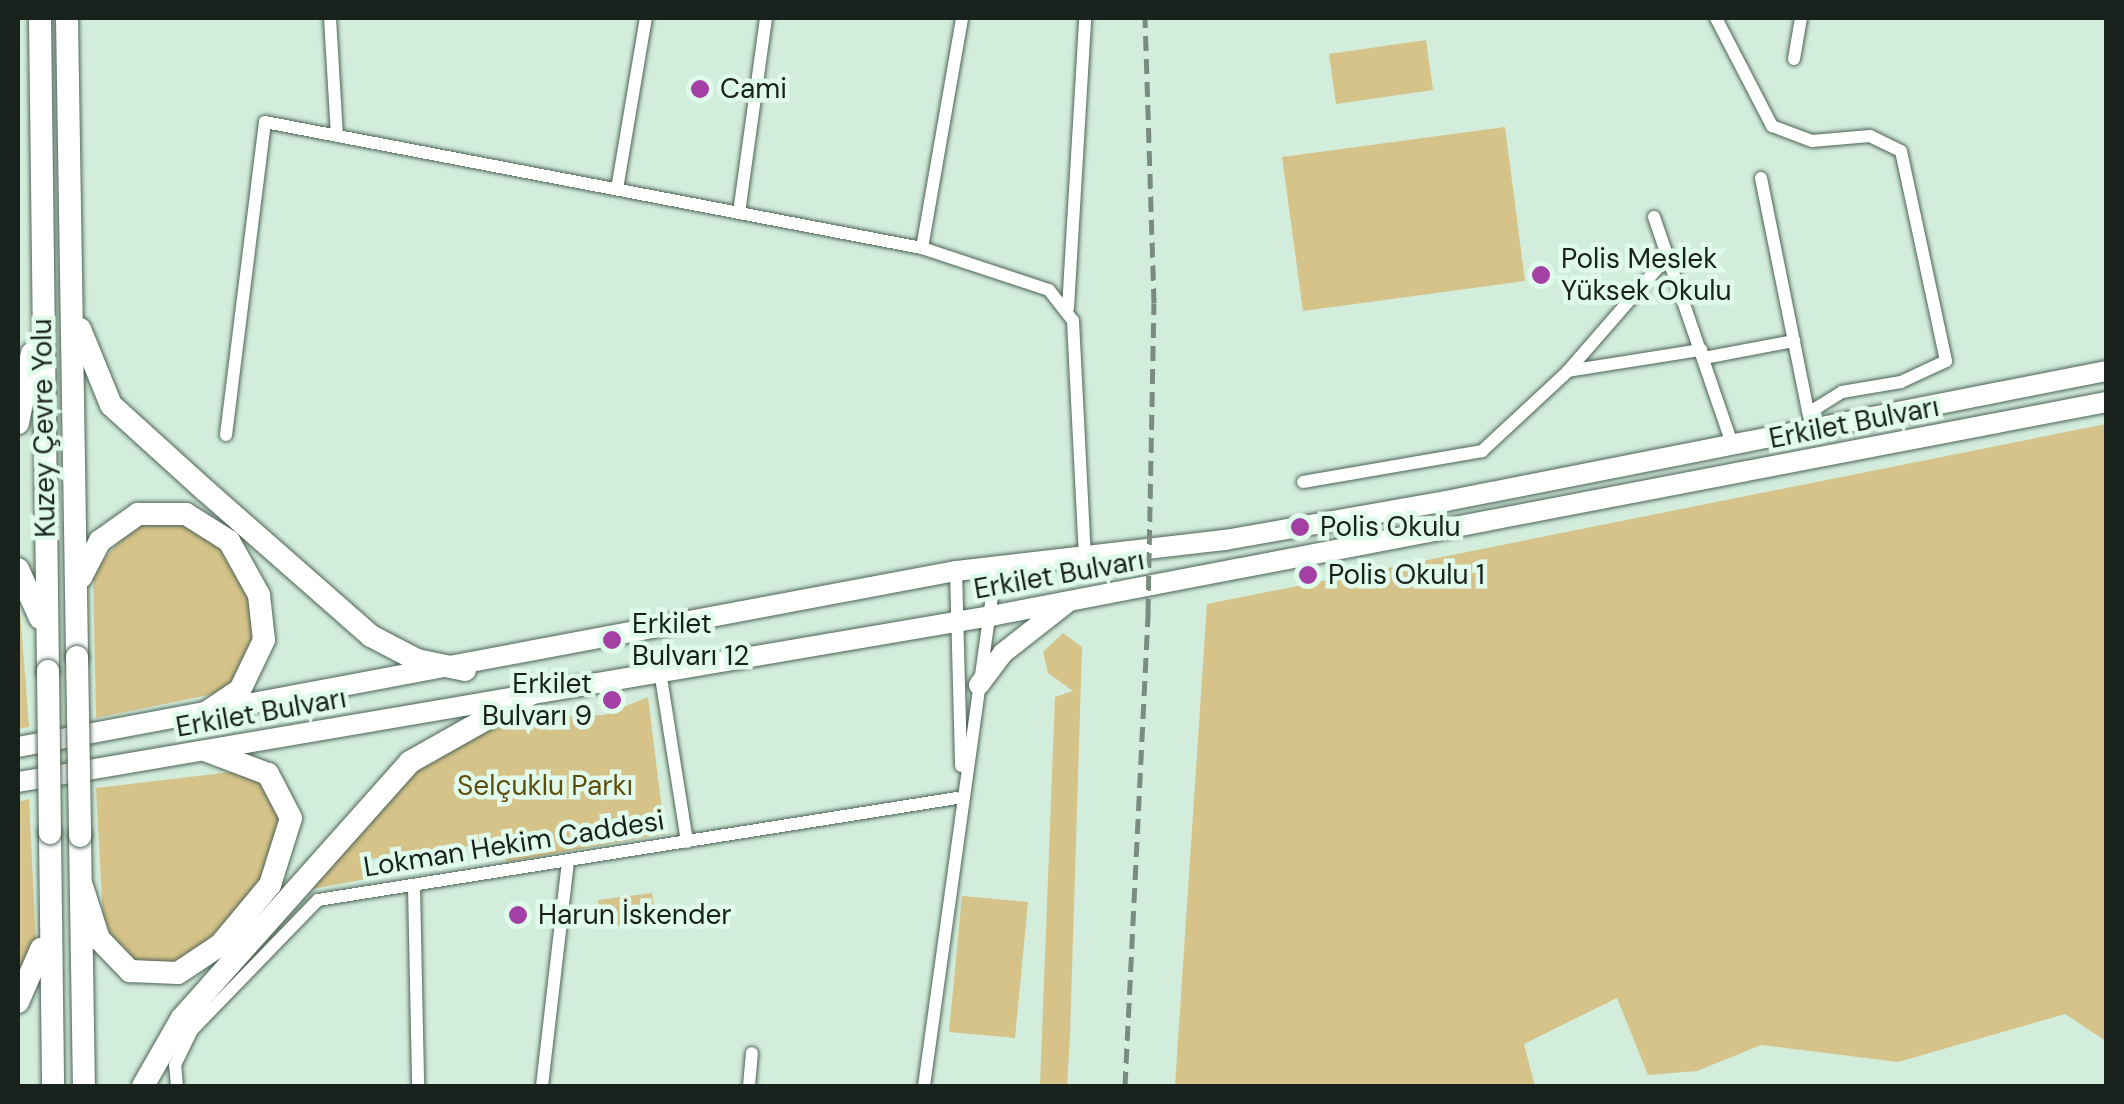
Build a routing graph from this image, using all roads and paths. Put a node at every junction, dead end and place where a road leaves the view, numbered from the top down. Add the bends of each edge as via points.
1 (40, 18) edge
2 (68, 18) edge
3 (330, 18) edge
4 (646, 18) edge
5 (766, 18) edge
6 (962, 18) edge
7 (1085, 18) edge
8 (1716, 18) edge
9 (1800, 18) edge
10 (1794, 59) dead end
11 (337, 136) junction
12 (1760, 178) dead end
13 (617, 190) junction
14 (739, 213) junction
15 (1654, 217) dead end
16 (922, 248) junction
17 (1668, 256) junction
18 (42, 260) junction
19 (72, 305) junction
20 (1068, 308) junction
21 (1794, 342) junction
22 (1702, 354) junction
23 (1568, 370) junction
24 (2106, 371) edge
25 (2106, 402) edge
26 (1810, 422) junction
27 (18, 423) edge
28 (226, 435) dead end
29 (1732, 444) junction
30 (1302, 482) dead end
31 (1085, 559) junction
32 (996, 568) junction
33 (18, 569) edge
34 (956, 571) junction
35 (77, 600) junction
36 (1069, 601) junction
37 (996, 615) junction
38 (956, 622) junction
39 (465, 670) junction
40 (48, 671) junction
41 (660, 671) junction
42 (979, 685) junction
43 (538, 690) junction
44 (204, 714) junction
45 (18, 748) edge
46 (207, 751) junction
47 (961, 769) junction
48 (18, 782) edge
49 (958, 798) junction
50 (687, 842) junction
51 (568, 861) junction
52 (50, 881) junction
53 (82, 886) junction
54 (414, 887) junction
55 (18, 1002) edge
56 (752, 1053) dead end
57 (53, 1086) edge
58 (84, 1086) edge
59 (143, 1086) edge
60 (178, 1086) edge
61 (418, 1086) edge
62 (542, 1086) edge
63 (749, 1086) edge
64 (924, 1086) edge

1 - 18 highway, Kuzey Çevre Yolu
2 - 19 highway, Kuzey Çevre Yolu
3 - 11 street
4 - 13 street
5 - 14 street
6 - 16 street
7 - 20 street
8 - 26 street via 1772,126 1812,141 1870,136 1901,151 1946,361 1901,382 1842,392
9 - 10 street
11 - 13 street
11 - 28 street via 265,122
12 - 21 street
13 - 14 street
14 - 16 street
15 - 17 street
16 - 20 street via 1049,290
17 - 22 street
17 - 23 street
18 - 27 highway
18 - 40 highway, Kuzey Çevre Yolu
19 - 35 highway, Kuzey Çevre Yolu
19 - 39 highway via 111,406 372,636 418,660
20 - 31 street
21 - 22 street
21 - 26 street
22 - 23 street
22 - 29 street
23 - 30 street via 1482,451
24 - 26 main road, Erkilet Bulvarı
25 - 36 main road, Erkilet Bulvarı
26 - 29 main road, Erkilet Bulvarı
29 - 31 main road, Erkilet Bulvarı
31 - 32 main road, Erkilet Bulvarı
32 - 34 main road, Erkilet Bulvarı
32 - 37 street
33 - 40 highway via 36,602
34 - 38 street
34 - 39 main road, Erkilet Bulvarı
35 - 44 highway via 92,552 128,518 174,511 221,534 253,578 264,640 240,690
35 - 53 highway, Kuzey Çevre Yolu, bridge
36 - 37 main road, Erkilet Bulvarı
36 - 42 main road via 1022,635
37 - 38 main road, Erkilet Bulvarı
37 - 42 street
38 - 41 main road, Erkilet Bulvarı
38 - 47 street
39 - 44 main road, Erkilet Bulvarı
40 - 52 highway, bridge
41 - 43 main road, Erkilet Bulvarı
41 - 50 street
42 - 47 street
43 - 46 main road, Erkilet Bulvarı
43 - 59 highway via 463,724 410,762 182,1018
44 - 45 main road, Erkilet Bulvarı
46 - 48 main road, Erkilet Bulvarı
46 - 53 highway via 268,774 291,818 270,885 220,945 178,973 130,971 98,939
47 - 49 street
49 - 50 street, Lokman Hekim Caddesi
49 - 64 street
50 - 51 street, Lokman Hekim Caddesi
51 - 54 street, Lokman Hekim Caddesi
51 - 62 street
52 - 55 highway via 37,974
52 - 57 highway
53 - 58 highway
54 - 60 street, Lokman Hekim Caddesi via 326,897 295,914 192,1030 175,1065
54 - 61 street
56 - 63 street

